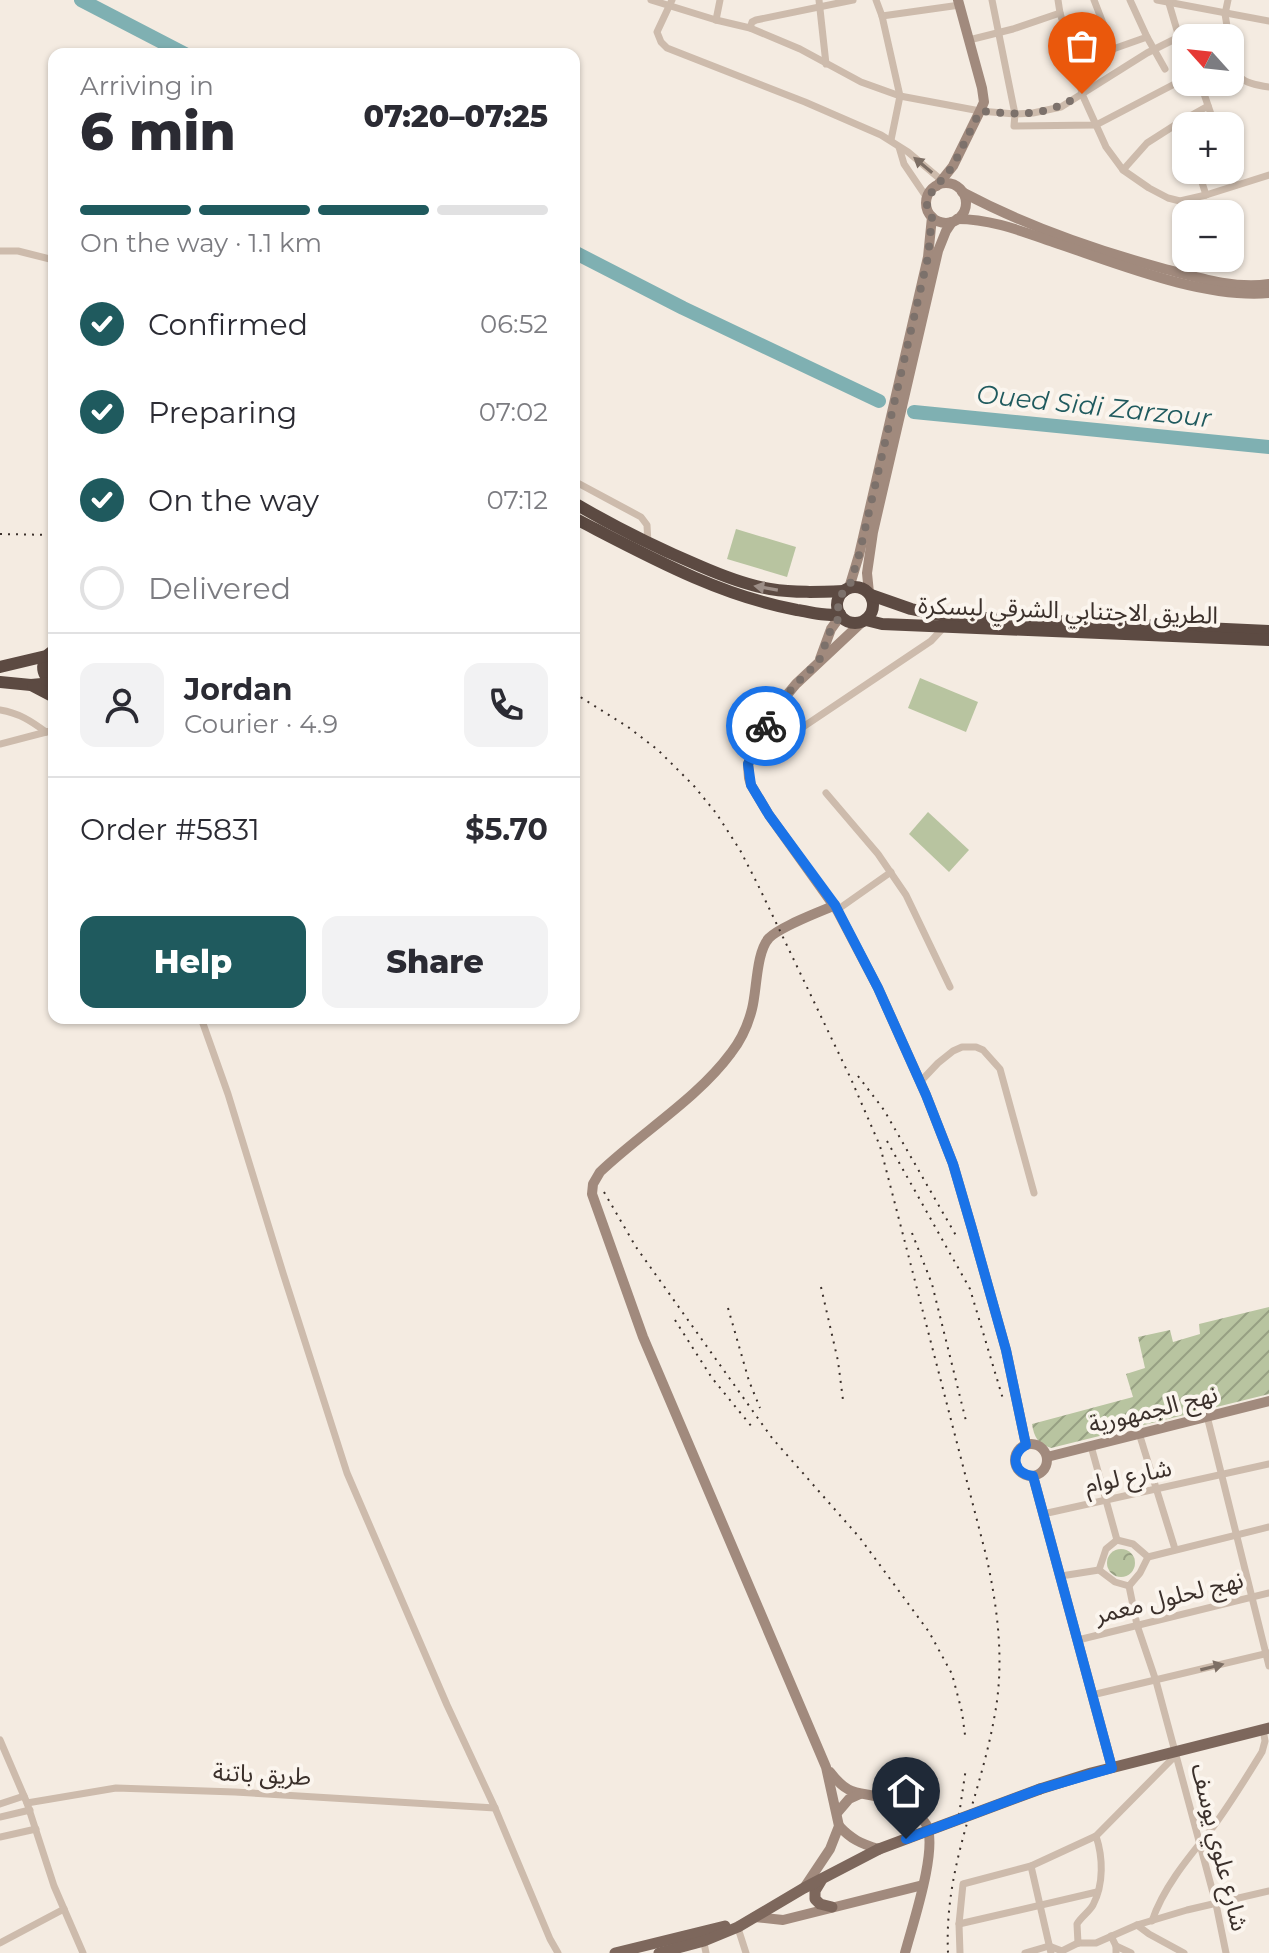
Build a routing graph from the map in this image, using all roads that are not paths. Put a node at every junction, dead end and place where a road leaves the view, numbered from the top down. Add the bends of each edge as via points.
1 (651, 0) edge
2 (720, 0) edge
3 (853, 0) edge
4 (876, 0) edge
5 (992, 0) edge
6 (1058, 0) edge
7 (1094, 0) edge
8 (1130, 0) edge
9 (1157, 0) edge
10 (1210, 0) edge
11 (1228, 0) edge
12 (1169, 1) edge
13 (670, 3) edge
14 (959, 3) edge
15 (820, 4) edge
16 (1212, 11) junction
17 (1060, 13) junction
18 (1225, 14) junction
19 (882, 16) junction
20 (716, 20) junction
21 (1269, 21) edge
22 (1175, 24) edge
23 (1227, 24) edge
24 (750, 28) junction
25 (1105, 31) junction
26 (1000, 32) junction
27 (1147, 37) junction
28 (969, 40) junction
29 (1068, 40) junction
30 (1172, 40) edge
31 (1113, 49) junction
32 (1154, 49) junction
33 (826, 64) junction
34 (1077, 69) junction
35 (1165, 69) dead end
36 (1244, 82) edge
37 (1172, 85) edge
38 (1269, 87) edge
39 (1082, 94) junction
40 (900, 96) junction
41 (1205, 96) edge
42 (1208, 106) junction
43 (980, 111) junction
44 (1197, 112) edge
45 (1210, 112) edge
46 (1015, 114) junction
47 (1096, 125) junction
48 (1172, 127) edge
49 (891, 140) junction
50 (899, 147) junction
51 (1123, 170) junction
52 (1269, 175) edge
53 (1202, 184) edge
54 (948, 185) junction
55 (1235, 185) joint
56 (1206, 195) junction
57 (927, 198) junction
58 (932, 217) junction
59 (955, 221) junction
60 (0, 251) edge
61 (48, 258) edge
62 (1269, 284) edge
63 (1269, 293) edge
64 (580, 484) edge
65 (580, 506) edge
66 (580, 521) edge
67 (648, 544) junction
68 (846, 589) junction
69 (870, 594) junction
70 (840, 614) junction
71 (864, 621) junction
72 (945, 626) junction
73 (1269, 631) edge
74 (1269, 640) edge
75 (48, 654) edge
76 (48, 656) edge
77 (819, 661) junction
78 (0, 667) edge
79 (48, 678) edge
80 (0, 682) edge
81 (48, 684) edge
82 (31, 685) junction
83 (48, 694) edge
84 (0, 710) edge
85 (767, 724) junction
86 (48, 730) edge
87 (48, 732) edge
88 (781, 743) junction
89 (0, 744) edge
90 (748, 764) junction
91 (826, 793) dead end
92 (891, 872) junction
93 (836, 908) junction
94 (950, 987) dead end
95 (203, 1024) edge
96 (920, 1082) junction
97 (1034, 1193) dead end
98 (1269, 1401) edge
99 (1207, 1416) junction
100 (1139, 1433) junction
101 (1026, 1445) junction
102 (1091, 1446) junction
103 (1047, 1457) junction
104 (1269, 1464) edge
105 (1033, 1476) junction
106 (1221, 1476) junction
107 (1156, 1490) junction
108 (1107, 1501) junction
109 (1043, 1514) junction
110 (1269, 1527) edge
111 (1236, 1535) junction
112 (1117, 1540) junction
113 (1175, 1549) junction
114 (1148, 1557) junction
115 (1099, 1570) junction
116 (1061, 1576) junction
117 (1129, 1586) junction
118 (1269, 1593) edge
119 (1252, 1597) junction
120 (1137, 1625) junction
121 (1078, 1640) junction
122 (1268, 1654) edge
123 (1269, 1666) edge
124 (1156, 1681) junction
125 (1092, 1695) junction
126 (1266, 1728) edge
127 (0, 1740) edge
128 (1176, 1753) junction
129 (826, 1767) junction
130 (1112, 1768) junction
131 (860, 1794) junction
132 (27, 1803) junction
133 (0, 1804) edge
134 (495, 1808) junction
135 (837, 1813) junction
136 (0, 1817) edge
137 (839, 1826) junction
138 (36, 1829) junction
139 (1096, 1836) junction
140 (0, 1837) edge
141 (1199, 1844) junction
142 (879, 1849) junction
143 (1031, 1866) junction
144 (823, 1878) junction
145 (923, 1885) junction
146 (804, 1888) junction
147 (1269, 1891) edge
148 (1097, 1892) junction
149 (1216, 1904) junction
150 (1040, 1905) junction
151 (832, 1907) junction
152 (64, 1909) junction
153 (1152, 1921) junction
154 (744, 1922) junction
155 (959, 1924) junction
156 (1137, 1925) junction
157 (1111, 1936) junction
158 (550, 1939) junction
159 (703, 1942) edge
160 (0, 1943) edge
161 (1078, 1943) junction
162 (1116, 1949) edge
163 (1050, 1950) edge
164 (83, 1953) edge
165 (550, 1953) edge
166 (558, 1953) edge
167 (615, 1953) edge
168 (659, 1953) edge
169 (746, 1953) edge
170 (905, 1953) edge
171 (960, 1953) edge
172 (1025, 1953) edge
173 (1131, 1953) edge
174 (1184, 1953) edge
175 (1226, 1953) edge

1 - 13 street
2 - 20 street
3 - 15 street
4 - 19 street
5 - 26 street
6 - 17 street
7 - 25 street
8 - 27 street
9 - 12 street
10 - 16 street
11 - 18 street
12 - 16 street
12 - 22 street
13 - 20 street
13 - 49 street via 657,32 667,48
14 - 19 street
14 - 28 main road
15 - 24 street via 756,20
15 - 33 street
16 - 18 street
17 - 26 street
17 - 29 street
18 - 21 street
18 - 23 street
19 - 40 street
20 - 24 street
24 - 33 street
25 - 29 street
25 - 31 street
26 - 28 street
26 - 46 street
27 - 31 street
27 - 32 street
28 - 43 main road via 982,88
29 - 34 street
30 - 32 street
31 - 34 street
32 - 35 street
32 - 39 street
33 - 40 street
34 - 39 street
36 - 38 street
37 - 47 street
39 - 46 street via 1061,107
39 - 47 street
40 - 43 street
40 - 49 street
41 - 42 street
42 - 44 street
42 - 45 street
43 - 46 street
43 - 54 main road
46 - 47 street via 1016,127
47 - 51 street
48 - 51 street via 1147,143
49 - 50 street
54 -> 50 street
50 - 57 street
51 - 56 street via 1172,200
52 - 55 street
53 - 56 street
54 - 57 main road
54 - 59 main road via 965,206
54 - 62 main road via 1037,227 1137,261 1217,282
55 - 56 street
57 - 58 main road
58 - 59 main road
58 - 68 main road via 928,257 863,540
59 - 63 main road via 1004,225 1200,286
59 - 69 main road via 938,251 873,532 867,573
60 - 61 street
64 - 67 street via 641,517
65 - 67 highway
66 - 70 highway via 716,586 774,605
68 -> 67 highway via 768,589
68 - 69 highway via 860,587
68 - 70 highway via 838,599
69 - 71 highway via 874,606
69 - 73 highway, الطريق الاجتنابي الشرقي لبسكرة via 944,616
70 - 71 highway via 853,623
70 - 77 main road
71 - 72 highway, الطريق الاجتنابي الشرقي لبسكرة
71 - 77 main road
72 - 74 highway, الطريق الاجتنابي الشرقي لبسكرة
72 - 88 street via 931,641
75 - 78 highway
76 - 79 highway via 43,662
77 - 85 main road
80 - 82 highway
81 - 82 highway
82 - 83 highway
84 - 86 street
85 - 88 street via 769,737
85 - 90 main road
87 - 89 street
88 - 90 street
90 - 93 main road via 751,785 769,815
91 - 92 street
92 - 93 street
92 - 94 street
93 - 96 main road
93 - 129 main road via 769,939 748,1024 733,1051 700,1087 600,1172 592,1194 643,1337
95 - 134 street via 347,1473
96 - 97 street via 953,1051 983,1050 1000,1069
96 - 101 main road via 953,1164 1006,1350
98 - 99 main road, نهج الجمهورية
99 - 100 main road, نهج الجمهورية
99 - 106 street
100 - 102 main road, نهج الجمهورية
100 - 107 street
101 - 103 main road via 1041,1447
101 - 105 main road via 1017,1451 1015,1461 1019,1471
102 - 103 main road, نهج الجمهورية
102 - 108 street
103 - 105 main road via 1043,1472
104 - 106 street, شارع لوام
105 - 109 main road
106 - 107 street, شارع لوام
106 - 111 street
107 - 108 street, شارع لوام
107 - 113 street
108 - 109 street, شارع لوام
108 - 112 street
109 - 116 main road
110 - 111 street
111 - 113 street
111 - 119 street
112 - 114 street via 1133,1544
112 - 115 street via 1106,1549
113 - 114 street
114 - 117 street
115 - 116 street
115 - 117 street
116 - 121 main road
117 - 120 street, شارع علوي يوسف
118 - 119 street, نهج لحلول معمر
119 - 120 street, نهج لحلول معمر
119 - 122 street
120 - 121 street, نهج لحلول معمر
120 - 124 street, شارع علوي يوسف
121 - 125 main road
122 - 123 street
124 -> 122 street
124 - 125 street
124 - 128 street, شارع علوي يوسف
125 - 130 main road
126 - 128 main road
126 - 141 street via 1262,1752
127 - 132 street
128 - 130 main road
128 - 139 street
128 - 141 street, شارع علوي يوسف
129 - 131 main road via 842,1786
129 - 135 main road
130 - 142 main road, bridge
131 - 135 main road
131 - 145 main road via 896,1802 926,1824 930,1837
132 - 133 street, طريق باتنة
132 - 134 street, طريق باتنة via 116,1788
132 - 136 street, طريق باتنة
132 - 138 street
134 - 158 street
135 - 137 main road
137 - 142 main road via 859,1843
137 - 146 main road
138 - 140 street
138 - 152 street
139 - 143 street
139 - 148 street via 1102,1861
141 - 149 street, شارع علوي يوسف
141 - 153 street
142 - 144 main road
143 - 150 street
143 - 155 street via 963,1884
144 - 146 main road
144 - 151 main road via 815,1899
145 - 151 main road
145 - 170 main road
146 - 154 main road
147 - 149 street
148 - 150 street
148 - 161 street via 1077,1924
149 - 153 street
149 - 175 street, شارع علوي يوسف
150 - 155 street
150 - 163 street
151 - 154 main road via 783,1920
152 - 160 street
152 - 164 street
153 - 156 street
154 - 159 main road
154 - 169 street
155 - 171 street
156 - 157 street
156 - 174 street
157 - 161 street
157 - 162 street
158 - 165 street
158 - 166 street
159 - 167 main road
159 - 168 main road
161 - 163 street
162 - 173 street
163 - 172 street

